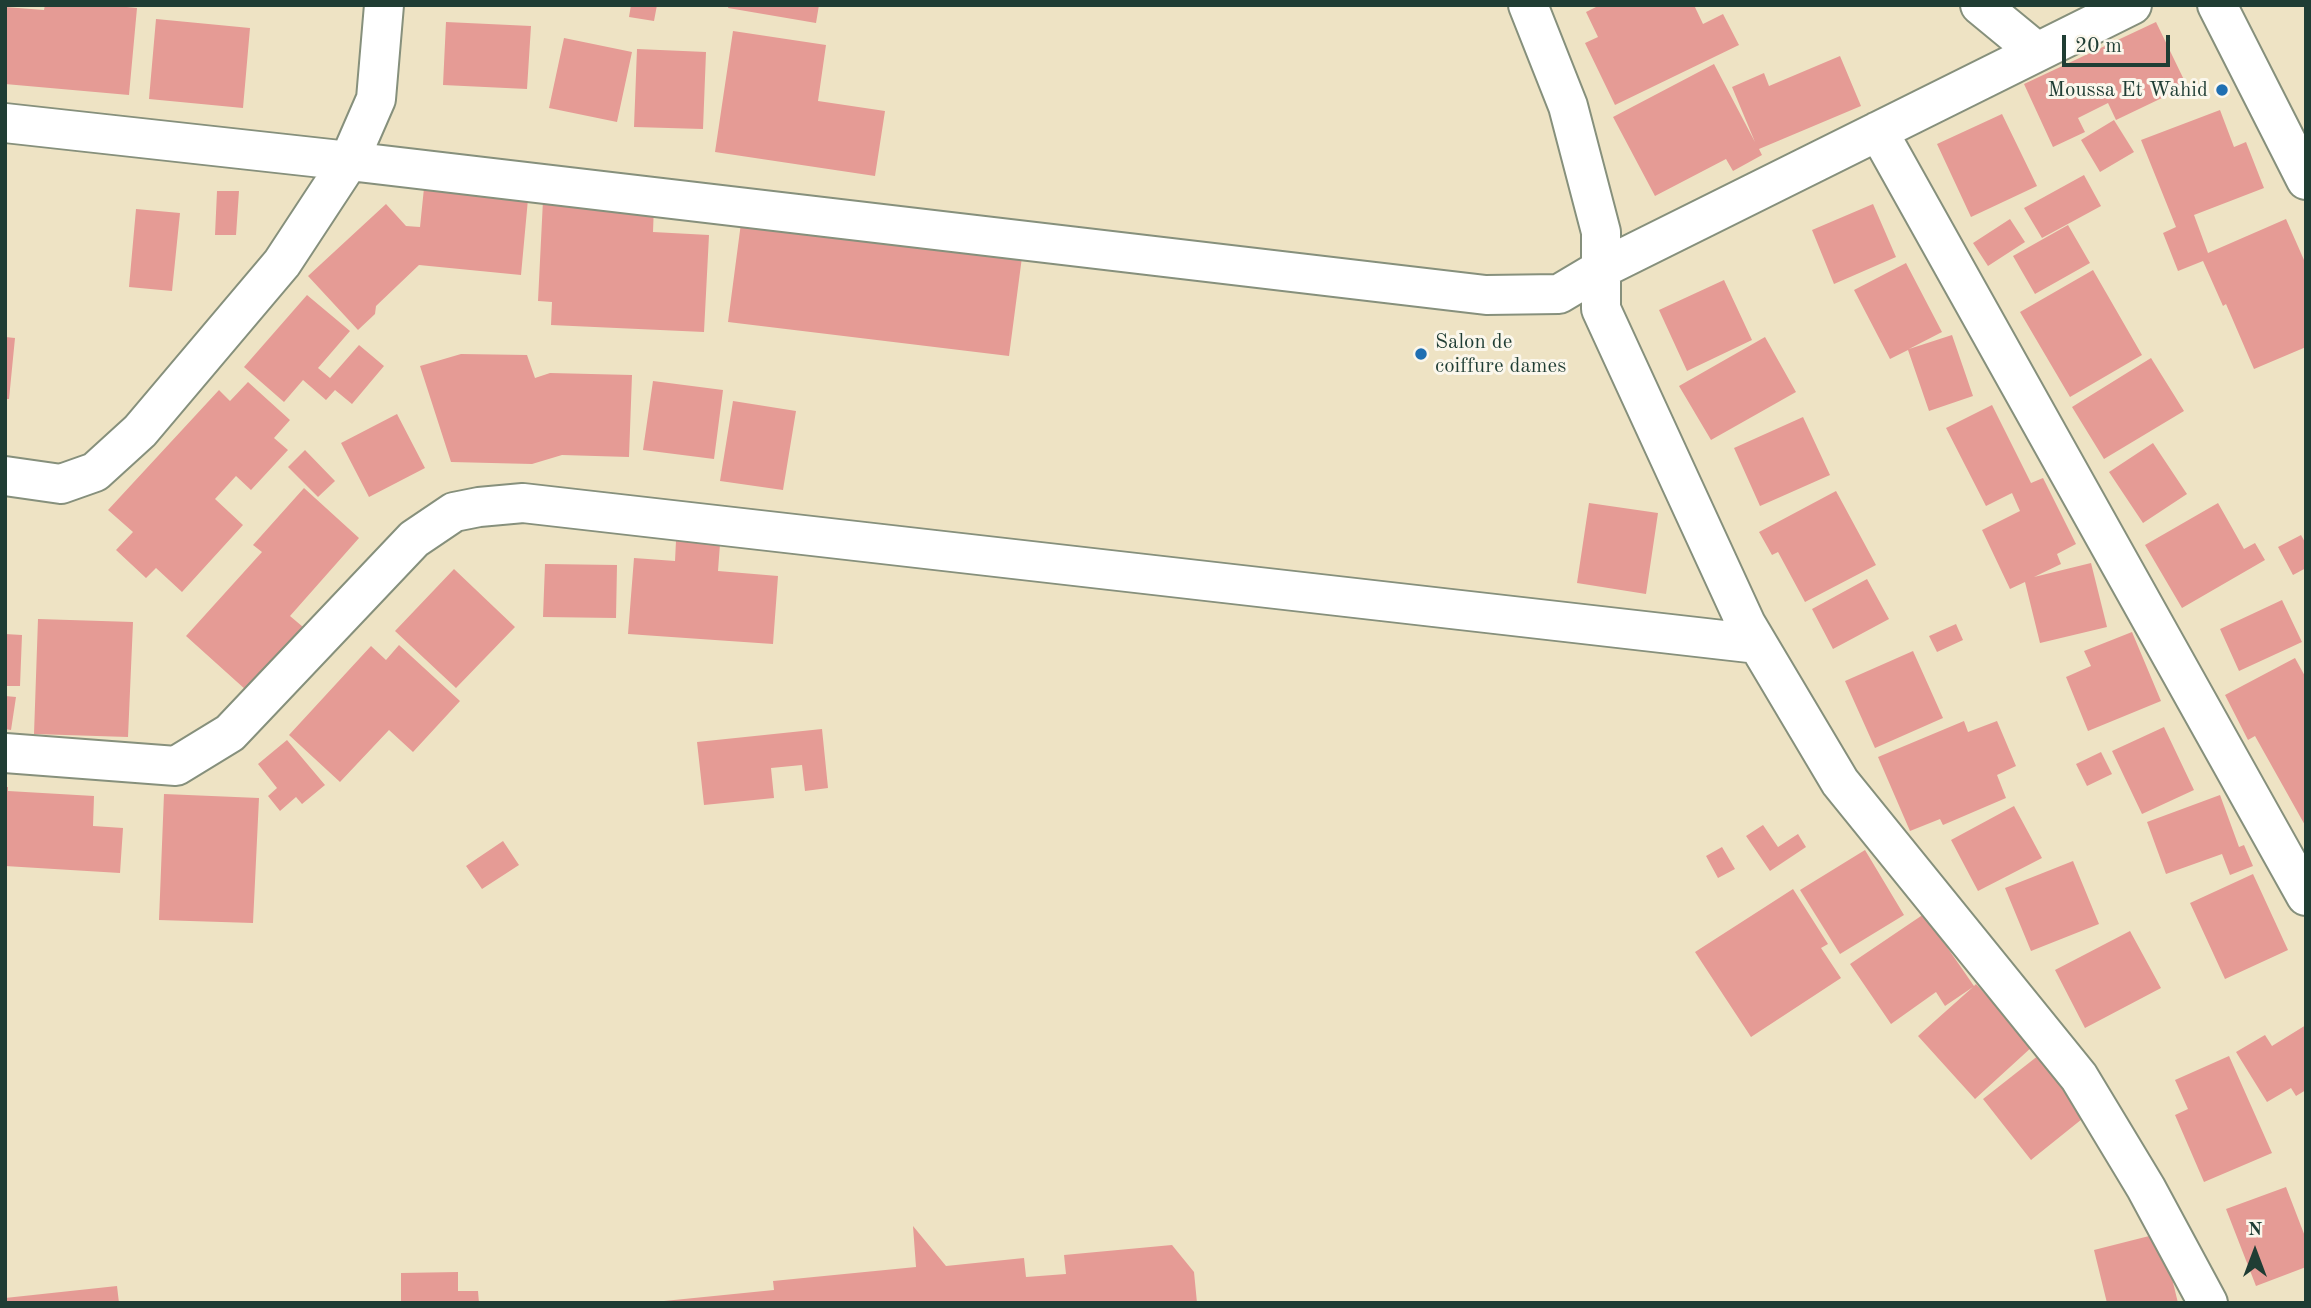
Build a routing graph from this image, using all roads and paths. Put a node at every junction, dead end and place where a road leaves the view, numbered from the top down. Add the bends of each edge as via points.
1 (384, 5) edge
2 (1528, 5) edge
3 (1980, 5) edge
4 (2132, 5) edge
5 (2217, 5) edge
6 (2037, 52) junction
7 (5, 123) edge
8 (1878, 131) junction
9 (349, 161) junction
10 (2306, 180) edge
11 (1601, 269) junction
12 (5, 476) edge
13 (1758, 643) junction
14 (5, 753) edge
15 (2306, 896) edge
16 (2208, 1303) edge

1 - 9 street via 376,99
2 - 11 street via 1568,106 1601,232
3 - 6 street
4 - 6 street
5 - 10 street
6 - 8 street
7 - 9 street
8 - 11 street
8 - 15 street
9 - 11 street via 1486,295 1559,293
9 - 12 street via 282,263 141,431 95,472 61,484
11 - 13 street via 1601,309
13 - 14 street via 523,503 454,512 414,539 230,733 176,766
13 - 16 street via 1840,782 2079,1077

